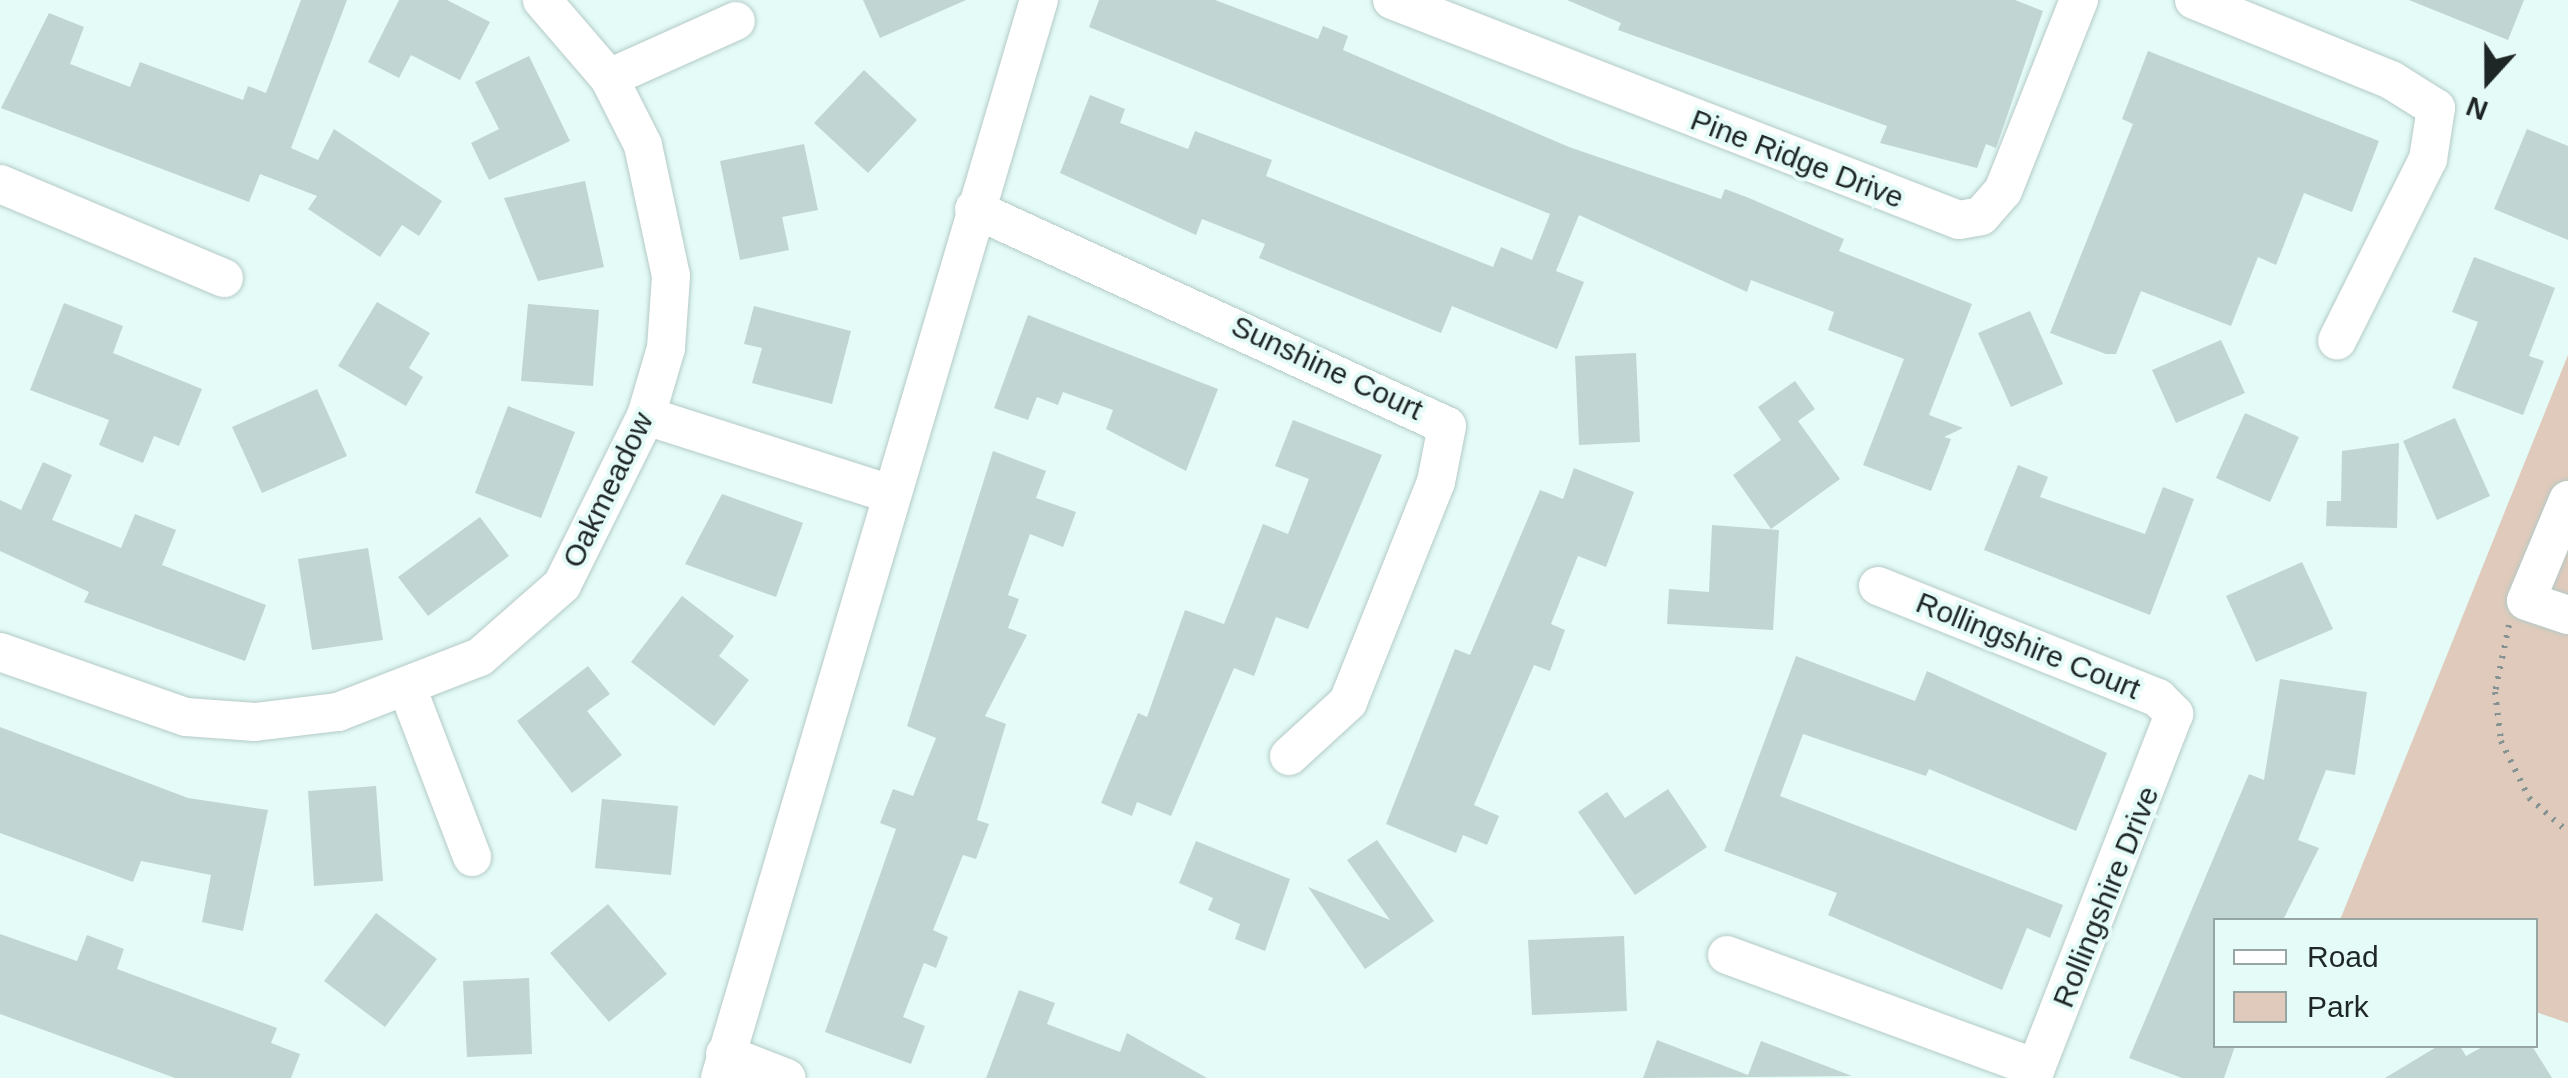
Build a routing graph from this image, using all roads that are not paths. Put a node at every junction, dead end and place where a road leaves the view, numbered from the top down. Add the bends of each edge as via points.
1 (542, 0) edge
2 (1039, 0) edge
3 (1392, 0) edge
4 (2079, 0) edge
5 (2194, 0) edge
6 (736, 21) dead end
7 (608, 78) junction
8 (0, 184) edge
9 (974, 209) junction
10 (224, 278) dead end
11 (2337, 340) dead end
12 (646, 416) junction
13 (890, 494) junction
14 (2568, 500) edge
15 (1878, 586) dead end
16 (2568, 615) edge
17 (0, 652) edge
18 (408, 690) junction
19 (2174, 714) joint
20 (1289, 756) dead end
21 (472, 857) dead end
22 (1728, 955) dead end
23 (723, 1066) edge
24 (2034, 1073) edge
25 (787, 1078) edge

1 - 7 street, Oakmeadow
2 - 9 street
3 - 4 street, Pine Ridge Drive via 1959,220 1982,216 2003,191
5 - 11 street via 2391,80 2436,108 2428,159
6 - 7 street
7 - 12 street, Oakmeadow via 657,187 671,276 666,348
8 - 10 street
9 - 13 street
9 - 20 street, Sunshine Court via 1447,426 1436,482 1348,702
12 - 13 street
12 - 18 street, Oakmeadow via 562,585 521,630
13 - 23 street
14 - 16 street via 2526,601
15 - 19 street, Rollingshire Court via 2158,698
17 - 18 street, Oakmeadow via 186,717 255,722 338,712
18 - 21 street
19 - 24 street, Rollingshire Drive
22 - 24 street
23 - 25 street

